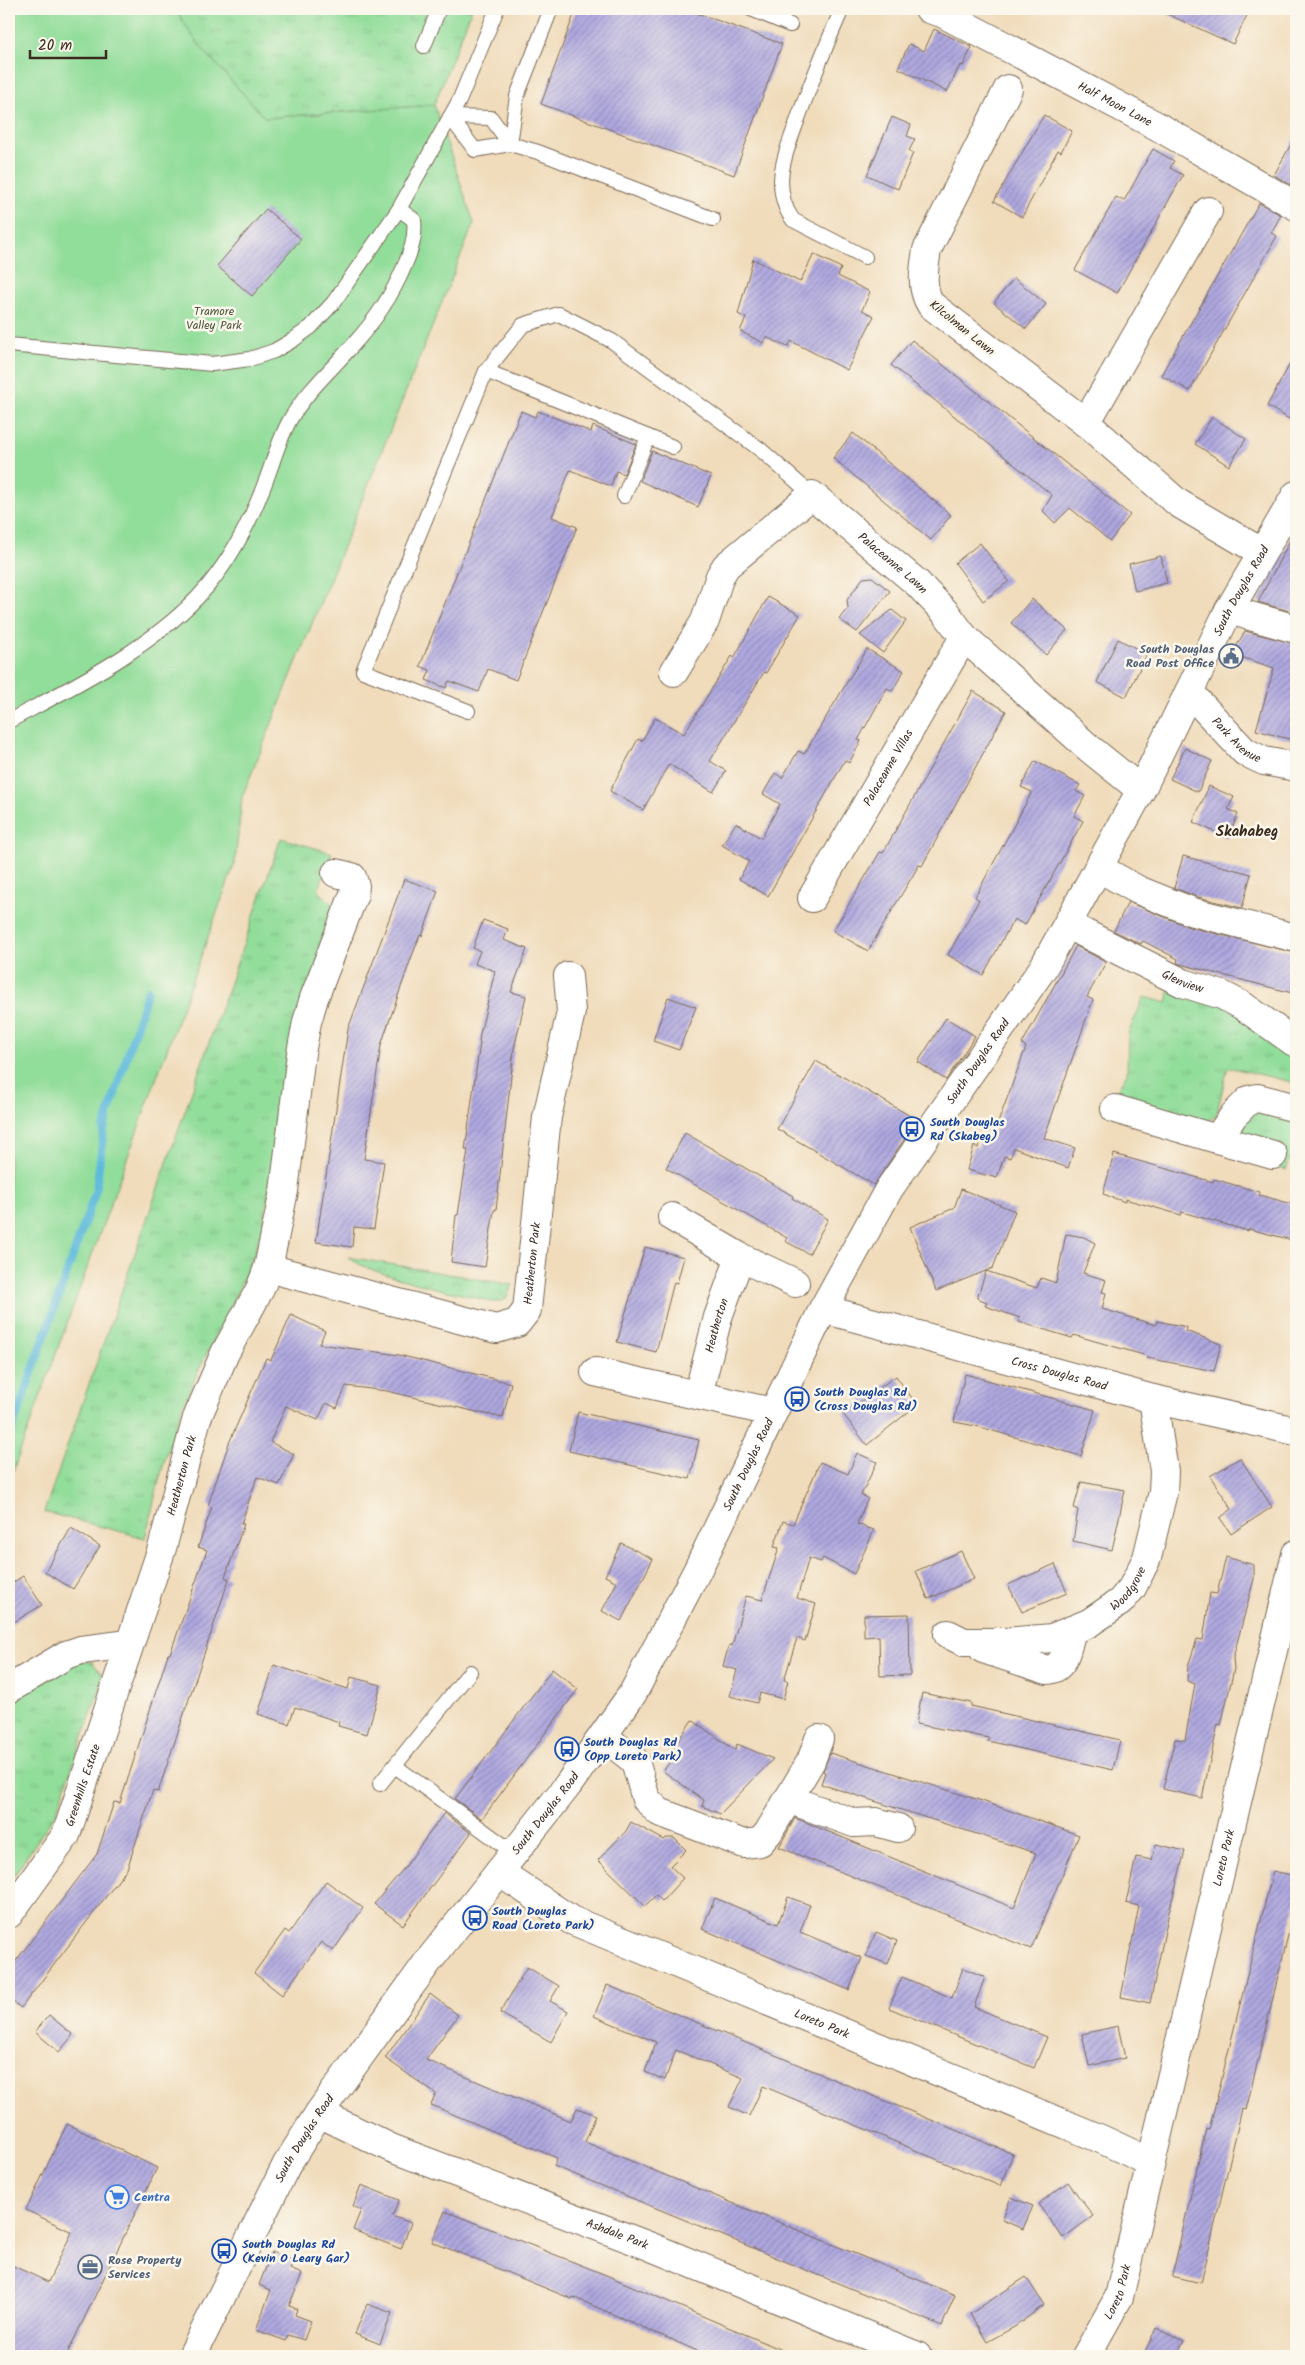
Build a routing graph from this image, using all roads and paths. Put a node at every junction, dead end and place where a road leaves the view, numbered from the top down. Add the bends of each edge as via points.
1 (439, 9) edge
2 (497, 9) edge
3 (551, 9) edge
4 (751, 9) edge
5 (842, 9) edge
6 (929, 9) edge
7 (790, 25) dead end
8 (424, 46) dead end
9 (1008, 89) dead end
10 (450, 117) junction
11 (510, 144) junction
12 (1296, 206) edge
13 (399, 209) junction
14 (1208, 210) dead end
15 (713, 219) dead end
16 (865, 257) dead end
17 (9, 345) edge
18 (486, 371) junction
19 (1086, 423) junction
20 (648, 437) junction
21 (673, 447) dead end
22 (812, 495) junction
23 (1296, 495) edge
24 (624, 496) dead end
25 (1261, 552) junction
26 (1229, 610) junction
27 (1296, 629) edge
28 (964, 637) junction
29 (674, 672) dead end
30 (1189, 692) junction
31 (468, 711) dead end
32 (9, 721) edge
33 (1296, 767) edge
34 (1141, 790) junction
35 (1099, 868) junction
36 (336, 873) dead end
37 (812, 898) dead end
38 (1068, 925) junction
39 (1296, 938) edge
40 (568, 976) dead end
41 (1294, 1042) dead end
42 (1296, 1108) edge
43 (1115, 1109) dead end
44 (1217, 1139) junction
45 (1273, 1155) dead end
46 (672, 1216) dead end
47 (740, 1257) junction
48 (268, 1268) junction
49 (795, 1283) dead end
50 (823, 1309) junction
51 (595, 1372) dead end
52 (698, 1395) junction
53 (1153, 1399) junction
54 (772, 1412) junction
55 (1296, 1431) edge
56 (162, 1548) joint
57 (1296, 1554) edge
58 (956, 1638) dead end
59 (129, 1644) junction
60 (470, 1672) dead end
61 (9, 1689) edge
62 (603, 1736) junction
63 (819, 1739) dead end
64 (395, 1766) junction
65 (380, 1784) dead end
66 (788, 1799) junction
67 (898, 1828) dead end
68 (507, 1862) junction
69 (9, 1914) edge
70 (319, 2113) junction
71 (1150, 2162) junction
72 (192, 2356) edge
73 (917, 2356) edge
74 (1086, 2356) edge

1 - 8 lane
2 - 10 lane
3 - 11 lane via 517,96
4 - 7 lane
5 - 16 lane via 789,143 781,178 782,196 793,220
6 - 12 street, Half Moon Lane via 1157,126
9 - 19 street, Kilcolman Lawn via 927,250 923,271 926,297 931,305
10 - 11 lane via 491,118
10 - 11 lane via 476,150
10 - 13 lane
11 - 15 lane
13 - 17 lane via 323,314 293,340 262,356 212,364
13 - 32 lane via 414,220 415,233 394,289 371,324 292,417 251,518 217,574 168,626 85,680
14 - 19 street
18 - 20 lane
18 - 22 lane via 523,325 558,314 612,340 762,450
18 - 31 lane via 363,672
19 - 25 street, Kilcolman Lawn via 1178,503
20 - 21 lane
20 - 24 lane
22 - 28 street, Palaceanne Lawn via 918,583
22 - 29 street via 726,566 705,620
23 - 25 street, South Douglas Road
25 - 26 street, South Douglas Road
26 - 27 street
26 - 30 street, South Douglas Road
28 - 34 street, Palaceanne Lawn
28 - 37 street, Palaceanne Villas
30 - 33 street, Park Avenue via 1245,752 1264,761
30 - 34 street, South Douglas Road
34 - 35 street, South Douglas Road
35 - 38 street, South Douglas Road
35 - 39 street via 1138,890 1193,912
36 - 48 street, Heatherton Park via 352,877 354,894 308,1022 301,1053 284,1191
38 - 41 street, Glenview via 1183,983 1222,995
38 - 50 street, South Douglas Road via 1017,1008 889,1189
40 - 48 street, Heatherton Park via 571,1012 547,1116 527,1310 517,1323 496,1329
42 - 44 street via 1258,1098 1249,1100 1234,1114
43 - 44 street
44 - 45 street
46 - 47 street
47 - 49 street
47 - 52 street, Heatherton via 718,1317
48 - 56 street, Heatherton Park via 197,1418
50 - 53 street, Cross Douglas Road
50 - 54 street, South Douglas Road
51 - 52 street
52 - 54 street
53 - 55 street, Cross Douglas Road
53 - 58 street, Woodgrove via 1164,1471 1163,1492 1147,1558 1132,1588 1120,1602 1089,1623 1052,1638
54 - 62 street, South Douglas Road via 657,1649 633,1693
56 - 59 street, Greenhills Estate
57 - 71 street, Loreto Park
59 - 61 street via 66,1654
59 - 69 street, Greenhills Estate via 66,1834
60 - 64 lane
62 - 66 street via 635,1761 646,1799 659,1812 744,1844 760,1842 768,1834
62 - 68 street, South Douglas Road
63 - 66 street via 811,1761
64 - 65 lane
64 - 68 lane
66 - 67 street via 854,1823 876,1822
68 - 70 street, South Douglas Road via 427,1963
68 - 71 street, Loreto Park via 571,1920
70 - 72 street, South Douglas Road via 287,2164
70 - 73 street, Ashdale Park via 391,2148 649,2246
71 - 74 street, Loreto Park via 1119,2297

